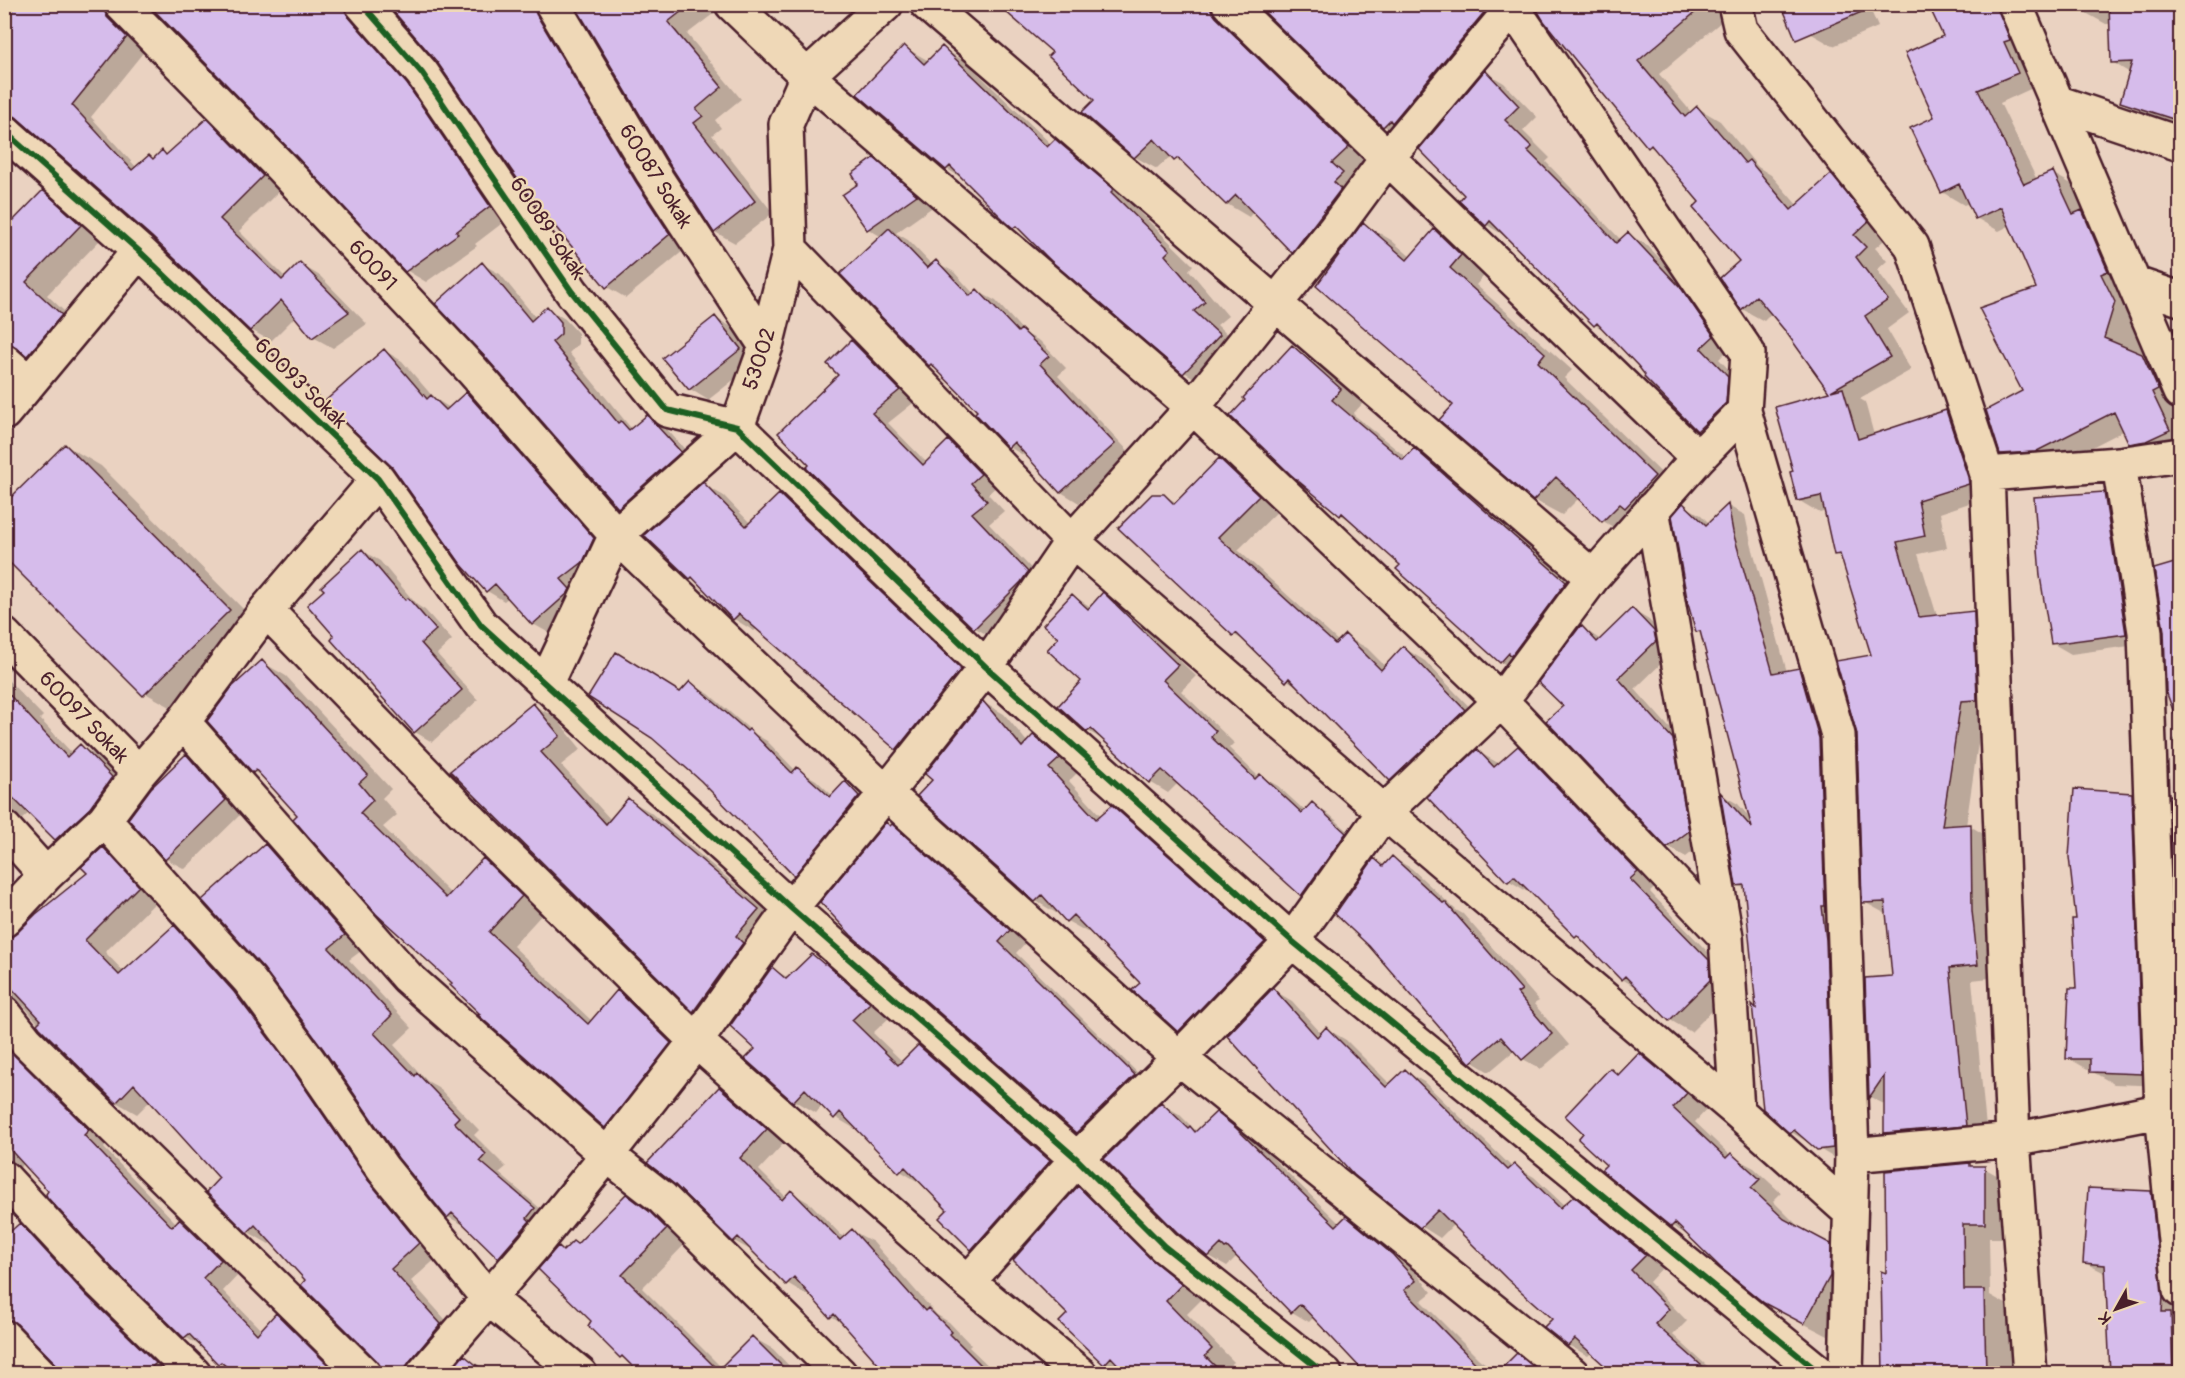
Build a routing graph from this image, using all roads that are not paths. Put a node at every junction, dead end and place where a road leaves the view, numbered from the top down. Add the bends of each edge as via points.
1 (121, 4) edge
2 (363, 4) edge
3 (552, 4) edge
4 (732, 4) edge
5 (886, 4) edge
6 (927, 4) edge
7 (1229, 4) edge
8 (1735, 4) edge
9 (2015, 4) edge
10 (1513, 6) edge
11 (807, 76) junction
12 (2056, 102) junction
13 (4, 131) edge
14 (2181, 144) edge
15 (1388, 157) junction
16 (790, 249) junction
17 (138, 251) junction
18 (2136, 284) junction
19 (2181, 299) edge
20 (1274, 303) junction
21 (765, 346) junction
22 (4, 361) edge
23 (29, 383) junction
24 (2181, 392) edge
25 (1192, 407) junction
26 (1744, 411) junction
27 (4, 413) edge
28 (736, 427) junction
29 (2181, 455) edge
30 (1698, 458) junction
31 (2119, 464) junction
32 (1987, 474) junction
33 (378, 479) junction
34 (1652, 509) junction
35 (616, 535) junction
36 (1072, 542) junction
37 (1593, 577) junction
38 (266, 610) junction
39 (4, 635) edge
40 (986, 667) junction
41 (545, 685) junction
42 (1501, 701) junction
43 (183, 722) junction
44 (139, 773) junction
45 (886, 793) junction
46 (1384, 813) junction
47 (104, 820) junction
48 (4, 828) edge
49 (46, 875) junction
50 (792, 908) junction
51 (4, 920) edge
52 (1726, 938) junction
53 (1292, 941) junction
54 (4, 1013) edge
55 (696, 1041) junction
56 (1179, 1058) junction
57 (2171, 1110) edge
58 (1737, 1111) junction
59 (2013, 1140) junction
60 (607, 1155) junction
61 (1852, 1155) junction
62 (1077, 1159) junction
63 (4, 1178) edge
64 (1851, 1212) junction
65 (968, 1282) junction
66 (2181, 1290) edge
67 (487, 1297) junction
68 (4, 1337) edge
69 (40, 1374) edge
70 (194, 1374) edge
71 (364, 1374) edge
72 (423, 1374) edge
73 (580, 1374) edge
74 (840, 1374) edge
75 (1080, 1374) edge
76 (1325, 1374) edge
77 (1572, 1374) edge
78 (1821, 1374) edge
79 (1846, 1374) edge
80 (2030, 1374) edge

1 - 35 street, 60091 via 465,363
2 - 28 street, 60089 Sokak via 422,73 572,292 667,410
3 - 21 street, 60087 Sokak via 652,171
4 - 11 street
5 - 11 street, 53002
6 - 20 street
7 - 15 street
8 - 32 street via 1741,30 1911,246
9 - 12 street
10 - 15 street
10 - 26 street via 1748,353
11 - 16 street, 53002 via 786,124
11 - 25 street
12 - 14 street
12 - 18 street
13 - 17 street, 60093 Sokak
15 - 20 street
15 - 30 street
16 - 21 street, 53002
16 - 36 street
17 - 23 street
17 - 33 street, 60093 Sokak
18 - 19 street
18 - 24 street
20 - 25 street
20 - 37 street
21 - 28 street, 53002
22 - 23 street
23 - 27 street
25 - 36 street
25 - 42 street
26 - 30 street
26 - 61 street via 1838,735
28 - 35 street, 53002
28 - 40 street
29 - 31 street
30 - 34 street
31 - 32 street
31 - 57 street via 2145,632
32 - 59 street
33 - 38 street
33 - 41 street, 60093 Sokak via 481,625
34 - 37 street
34 - 52 street
35 - 41 street, 53002
35 - 45 street, 60091
36 - 40 street
36 - 46 street
37 - 42 street
38 - 43 street
38 - 55 street via 459,808
39 - 44 street, 60097 Sokak
40 - 45 street
40 - 53 street
41 - 50 street, 60093 Sokak
42 - 46 street
42 - 52 street
43 - 44 street
43 - 60 street via 407,977
44 - 47 street
45 - 50 street
45 - 56 street, 60091
46 - 53 street
46 - 58 street
47 - 49 street
47 - 67 street via 249,980 383,1168
48 - 49 street
49 - 51 street
50 - 55 street
50 - 62 street, 60093 Sokak
52 - 58 street
53 - 56 street
53 - 78 street
54 - 71 street via 26,1041
55 - 60 street
55 - 65 street
56 - 62 street
56 - 77 street, 60091
57 - 59 street
57 - 66 street
58 - 64 street
59 - 61 street
59 - 80 street
60 - 67 street
60 - 74 street via 662,1198
61 - 64 street
62 - 65 street
62 - 76 street, 60093 Sokak via 1164,1246
63 - 70 street via 100,1282
64 - 79 street
65 - 75 street
67 - 72 street
67 - 73 street
68 - 69 street

